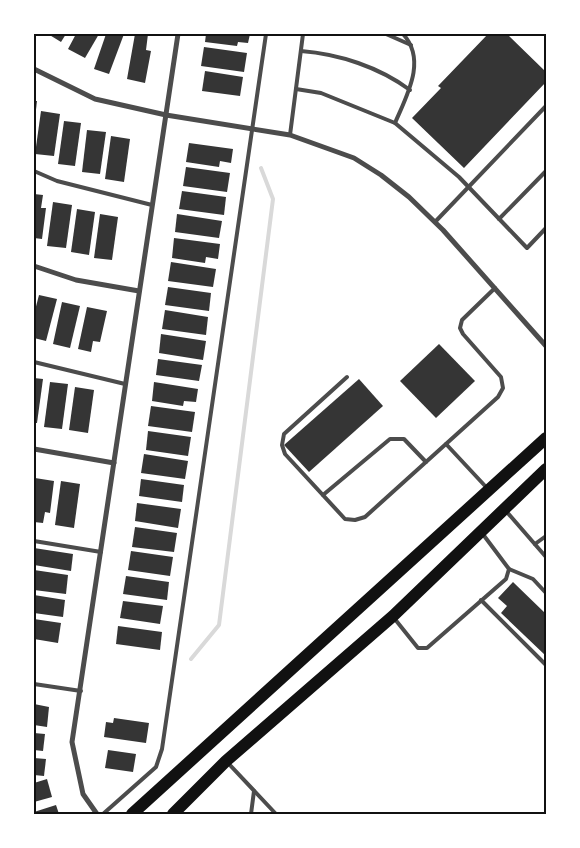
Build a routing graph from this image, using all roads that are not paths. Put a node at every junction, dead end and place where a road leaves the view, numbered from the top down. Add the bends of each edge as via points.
1 (178, 34) edge
2 (266, 34) edge
3 (303, 34) edge
4 (386, 34) edge
5 (403, 34) edge
6 (411, 45) junction
7 (301, 51) junction
8 (34, 69) edge
9 (296, 89) junction
10 (410, 90) junction
11 (546, 106) edge
12 (166, 115) junction
13 (395, 123) junction
14 (252, 129) junction
15 (290, 135) junction
16 (34, 171) edge
17 (546, 171) edge
18 (468, 187) junction
19 (152, 205) junction
20 (500, 219) junction
21 (435, 222) junction
22 (546, 228) edge
23 (34, 266) edge
24 (495, 288) junction
25 (139, 290) junction
26 (546, 346) edge
27 (34, 362) edge
28 (347, 377) dead end
29 (125, 384) junction
30 (546, 438) edge
31 (446, 444) junction
32 (34, 449) edge
33 (426, 462) junction
34 (114, 463) junction
35 (546, 469) edge
36 (489, 490) junction
37 (323, 495) junction
38 (504, 509) junction
39 (481, 532) junction
40 (546, 536) edge
41 (34, 541) edge
42 (534, 544) junction
43 (101, 552) junction
44 (546, 558) edge
45 (509, 569) junction
46 (546, 593) edge
47 (481, 600) junction
48 (393, 616) junction
49 (546, 665) edge
50 (34, 684) edge
51 (81, 691) junction
52 (210, 745) junction
53 (226, 761) junction
54 (254, 791) junction
55 (97, 814) edge
56 (103, 814) edge
57 (132, 814) edge
58 (172, 814) edge
59 (251, 814) edge
60 (276, 814) edge

1 - 12 street
2 - 14 lane
3 - 7 lane
4 - 6 lane
5 - 6 lane
6 - 10 lane via 415,64
7 - 9 lane
7 - 10 lane via 337,56 383,74
8 - 12 street via 95,99
9 - 13 lane via 322,93
9 - 15 lane
10 - 13 lane
11 - 18 lane
12 - 14 street
12 - 19 street
13 - 18 lane
14 - 15 street
14 - 56 lane via 162,749 156,768
15 - 21 street via 354,158 409,197
16 - 19 lane via 57,181
17 - 20 lane
18 - 20 lane
18 - 21 lane
19 - 25 street
20 - 22 lane via 527,248
21 - 24 street
23 - 25 street via 76,280
24 - 26 street
24 - 31 lane via 462,320 460,328 501,377 503,388 498,397
25 - 29 street
27 - 29 lane
28 - 37 lane via 284,434 285,454
29 - 34 street
30 - 36 main road
31 - 33 lane
31 - 36 lane
32 - 34 street
33 - 37 lane via 404,439 390,439
33 - 37 lane via 365,517 345,519
34 - 43 street
35 - 38 main road
36 - 52 main road
38 - 39 main road
38 - 42 lane
39 - 45 lane
39 - 48 main road
40 - 42 lane
41 - 43 lane
42 - 44 lane
43 - 51 street
45 - 46 lane via 533,579
45 - 47 lane via 506,578
47 - 48 lane via 427,648 418,648
47 - 49 lane
48 - 53 main road
50 - 51 lane
51 - 55 street via 72,742 74,760 83,794
52 - 53 main road
52 - 57 main road
53 - 54 lane
53 - 58 main road
54 - 59 lane
54 - 60 lane

